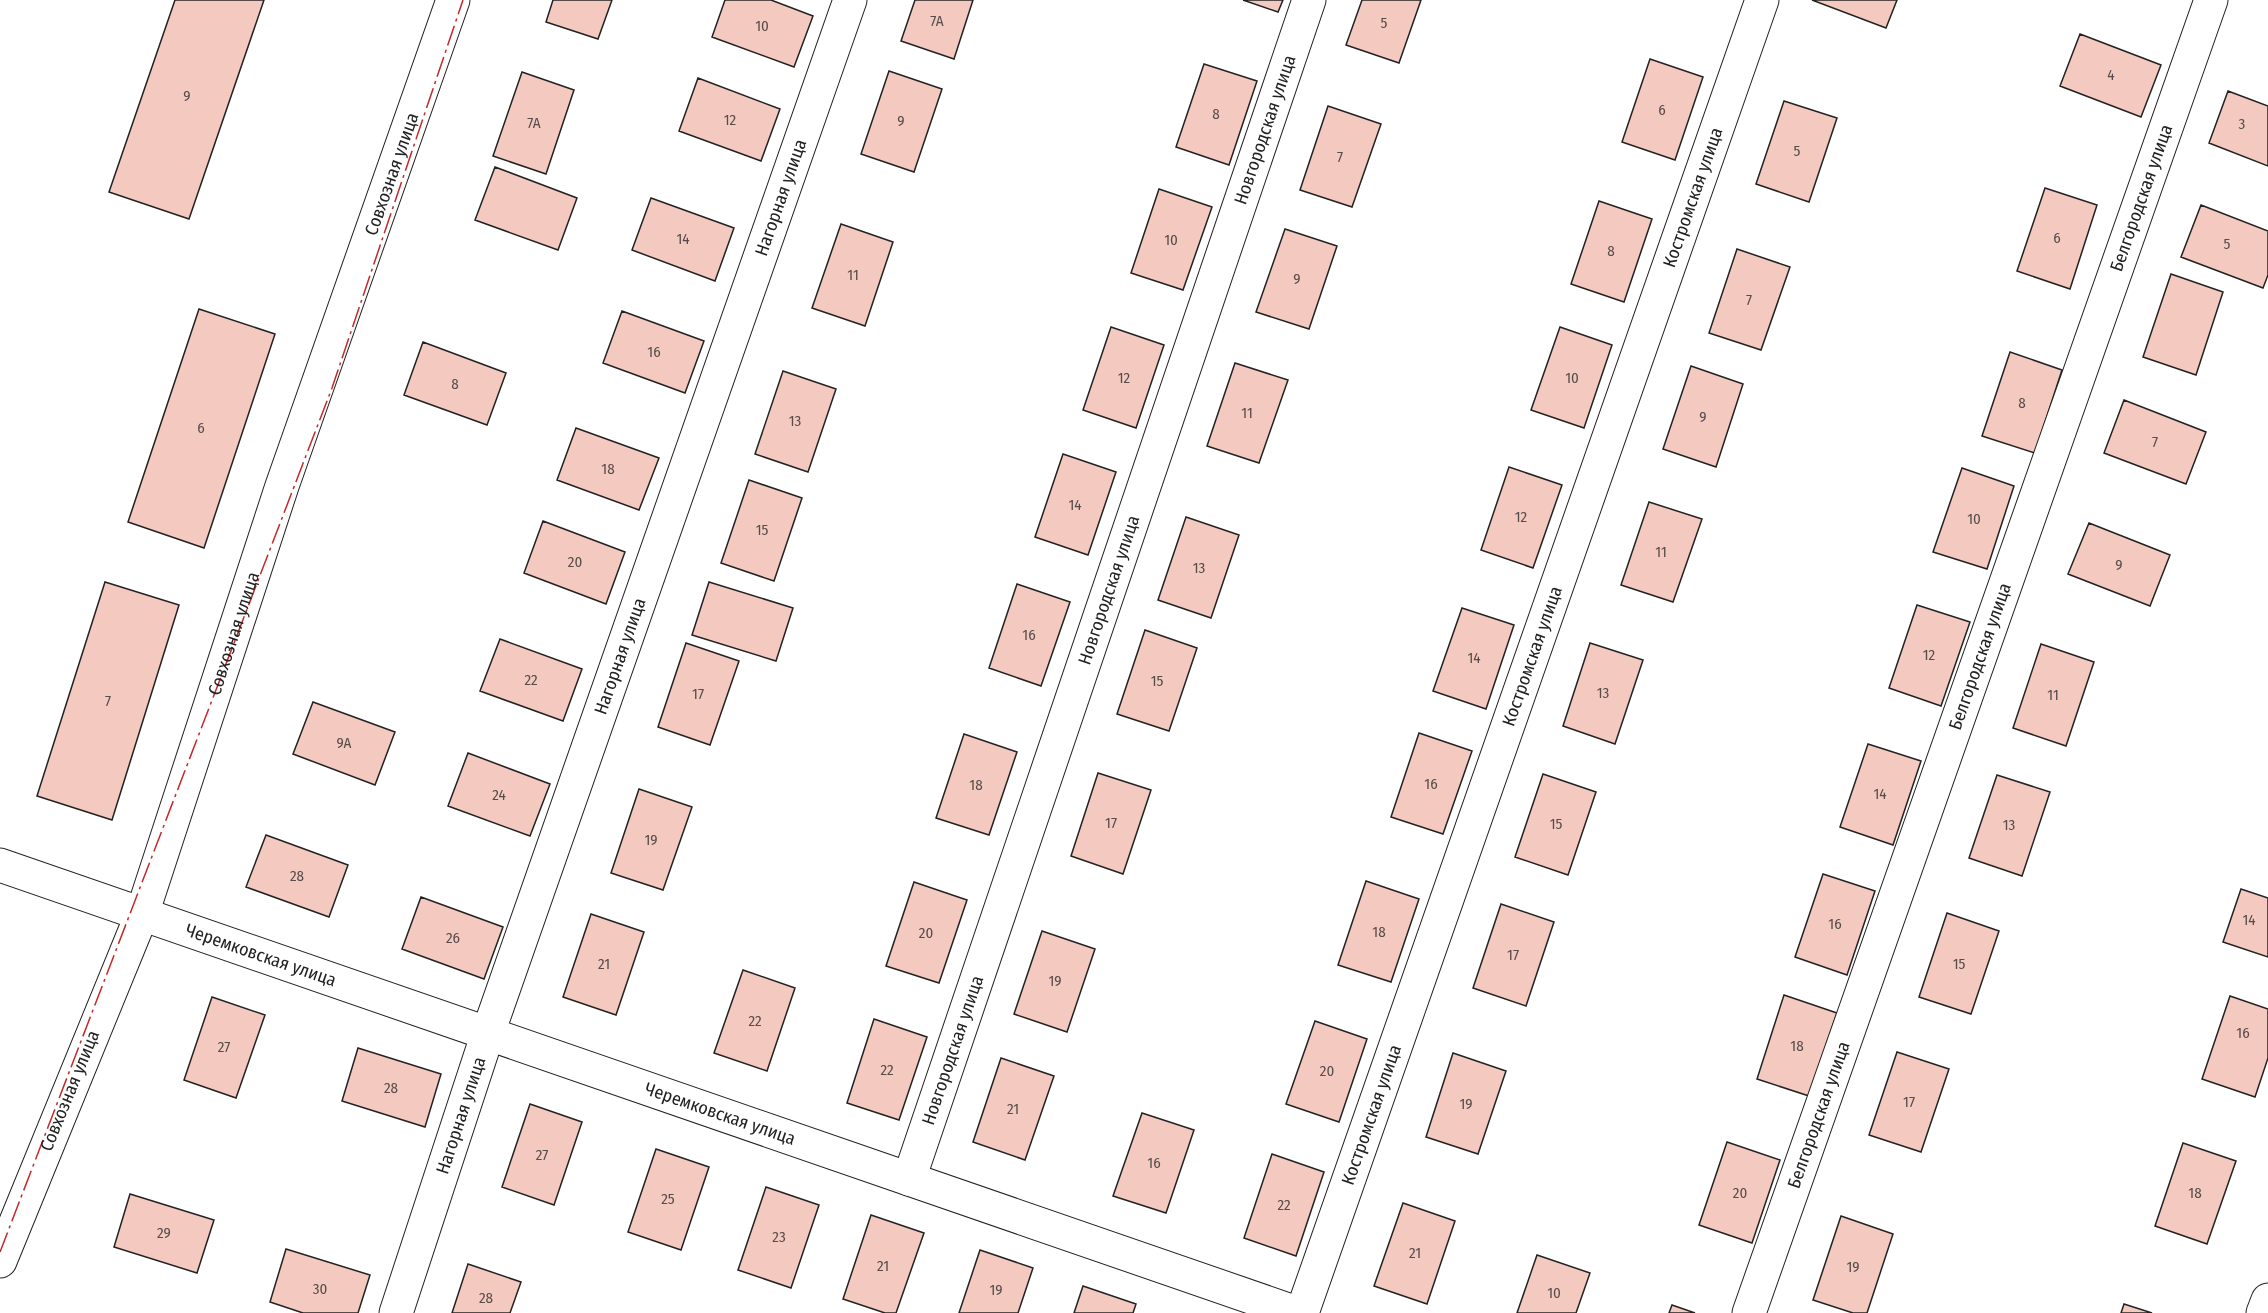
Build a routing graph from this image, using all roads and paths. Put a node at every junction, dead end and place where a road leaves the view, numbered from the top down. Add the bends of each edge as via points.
1 (453, 0) edge
2 (850, 0) edge
3 (1309, 0) edge
4 (1762, 0) edge
5 (2211, 0) edge
6 (0, 865) edge
7 (142, 914) junction
8 (488, 1033) junction
9 (909, 1179) junction
10 (0, 1261) edge
11 (2268, 1300) edge
12 (396, 1313) edge
13 (1298, 1313) edge
14 (1302, 1313) edge
15 (1749, 1313) edge
16 (2264, 1313) edge

1 - 7 street, Совхозная улица via 282,486
2 - 8 street, Нагорная улица
3 - 9 street, Новгородская улица
4 - 14 street, Костромская улица
5 - 15 street, Белгородская улица
6 - 7 street, Черемковская улица
7 - 8 street, Черемковская улица
7 - 10 street, Совхозная улица
8 - 9 street, Черемковская улица
8 - 12 street, Нагорная улица
9 - 13 street, Черемковская улица
11 - 16 street

